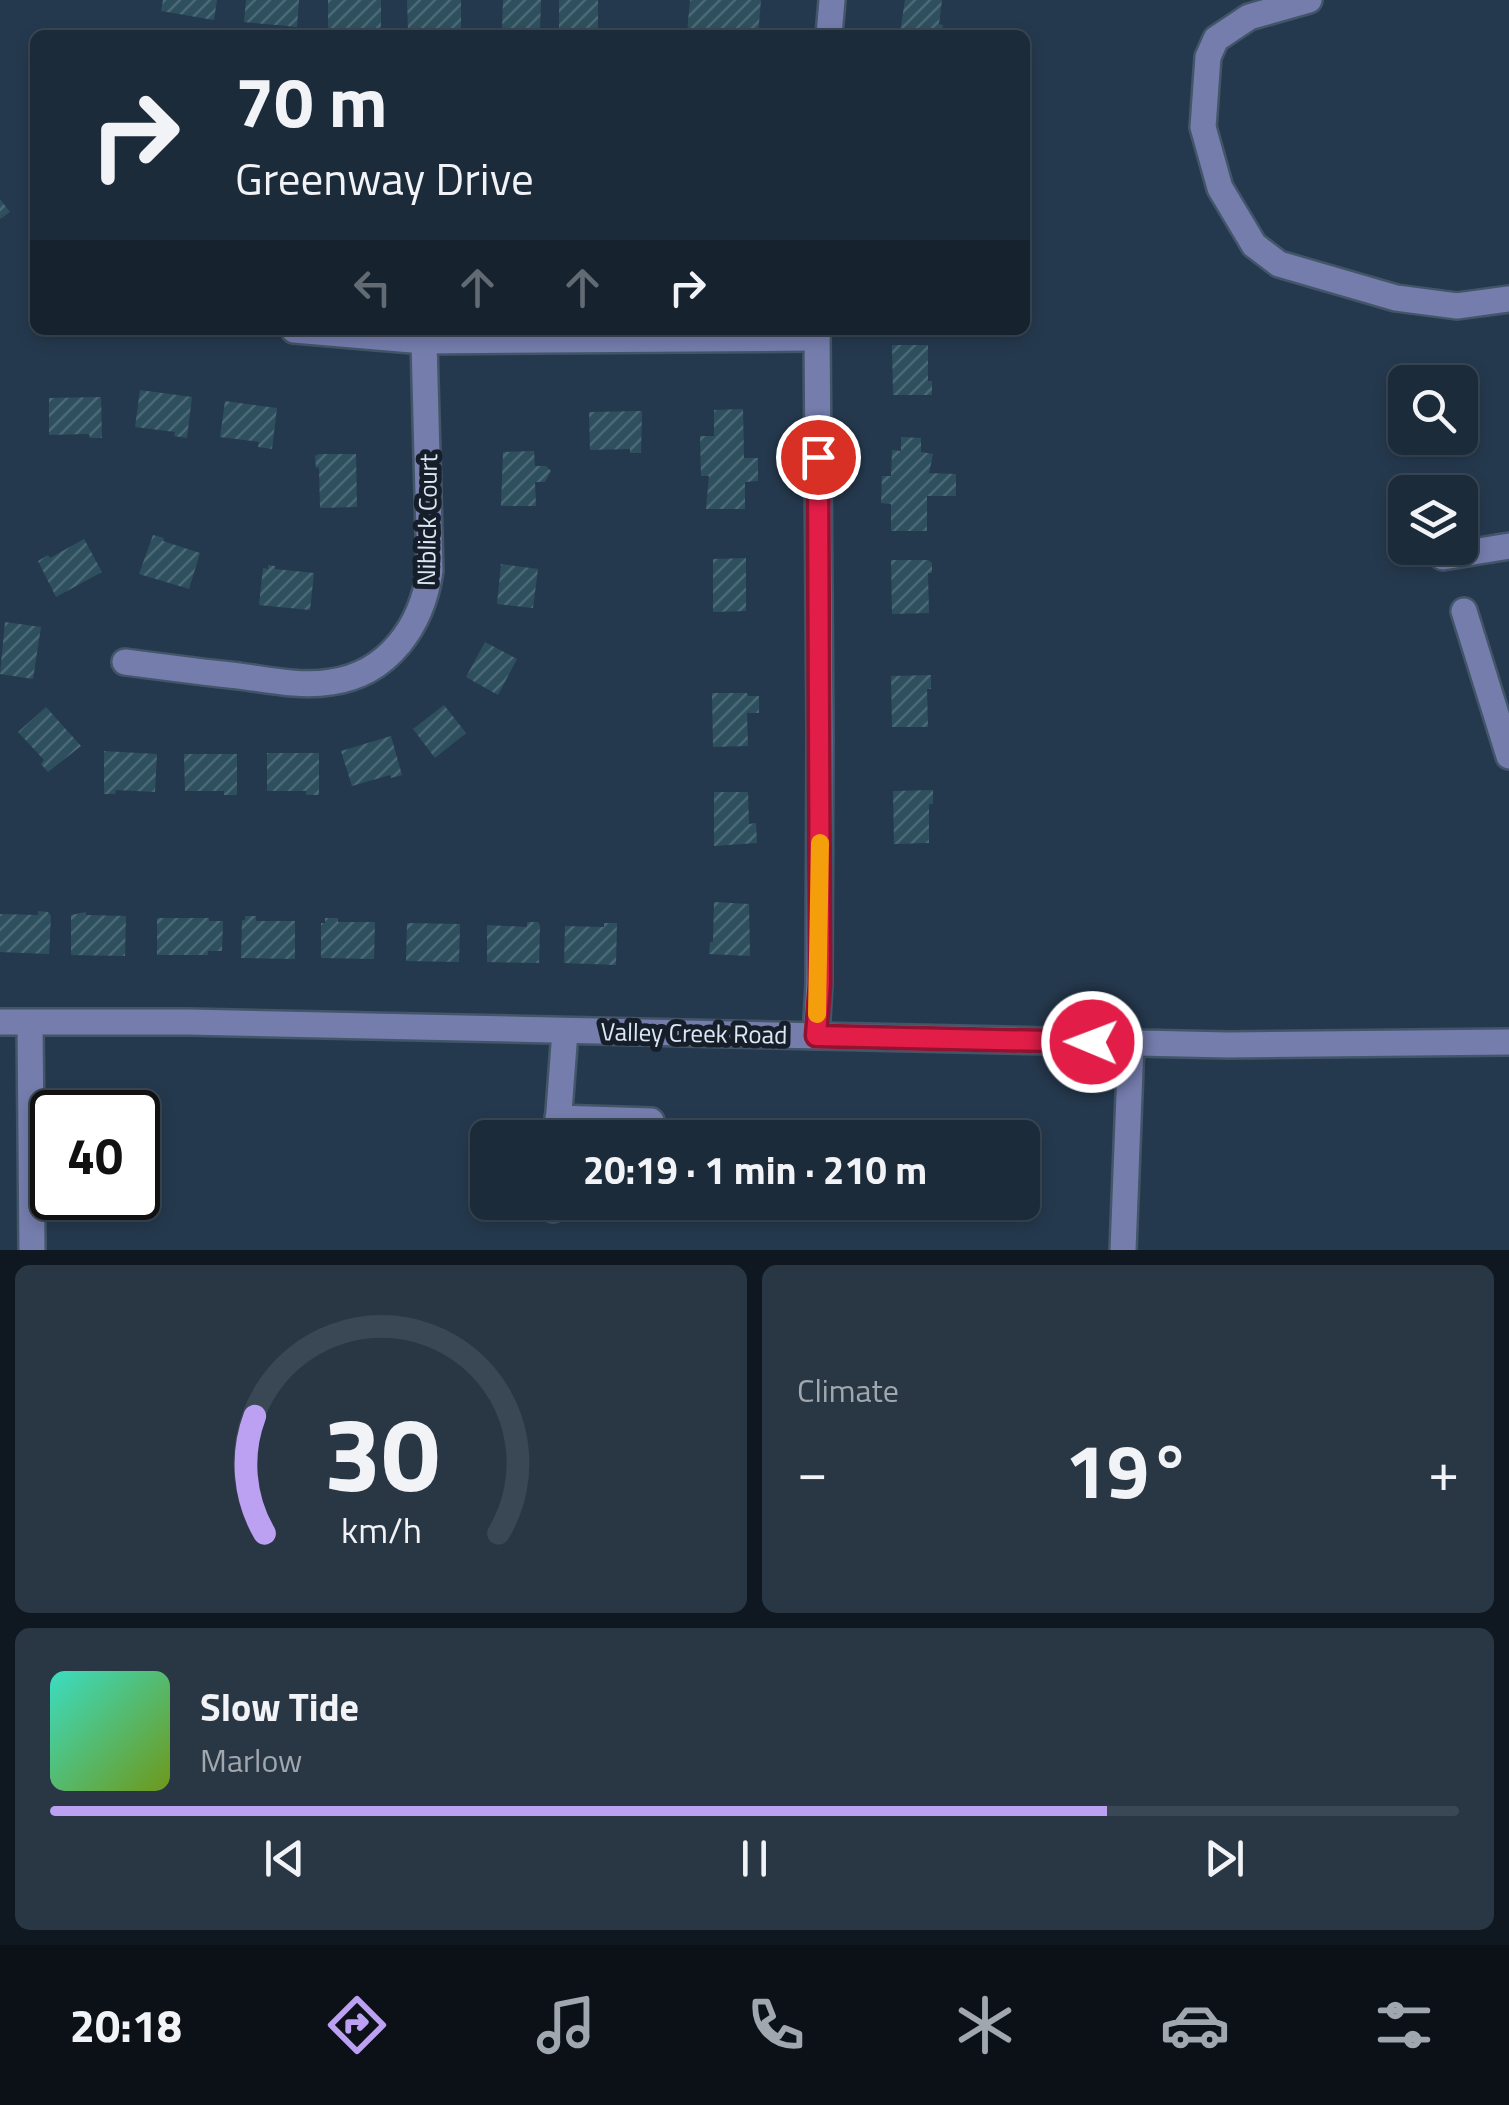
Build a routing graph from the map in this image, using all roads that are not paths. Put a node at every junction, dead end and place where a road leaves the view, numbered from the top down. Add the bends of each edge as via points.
1 (832, 0) edge
2 (1308, 0) edge
3 (829, 30) edge
4 (1509, 299) edge
5 (348, 335) edge
6 (768, 335) edge
7 (817, 335) edge
8 (424, 342) junction
9 (1509, 546) edge
10 (1478, 551) edge
11 (1464, 611) dead end
12 (125, 662) dead end
13 (1509, 756) edge
14 (0, 1022) edge
15 (30, 1024) junction
16 (565, 1030) junction
17 (816, 1036) junction
18 (1509, 1042) edge
19 (1131, 1043) junction
20 (559, 1120) edge
21 (32, 1250) edge
22 (1123, 1250) edge

1 - 3 street
2 - 4 street via 1249,17 1216,39 1208,57 1204,128 1220,188 1254,245 1279,264 1396,298 1457,306
5 - 8 street
6 - 8 street
7 - 17 street
8 - 12 street, Niblick Court via 430,571 426,598 403,642 360,674 331,682
9 - 10 street
11 - 13 street
14 - 15 street, Valley Creek Road
15 - 16 street, Valley Creek Road
15 - 21 street
16 - 17 street, Valley Creek Road
16 - 20 street
17 - 19 street, Valley Creek Road
18 - 19 street, Valley Creek Road
19 - 22 street

